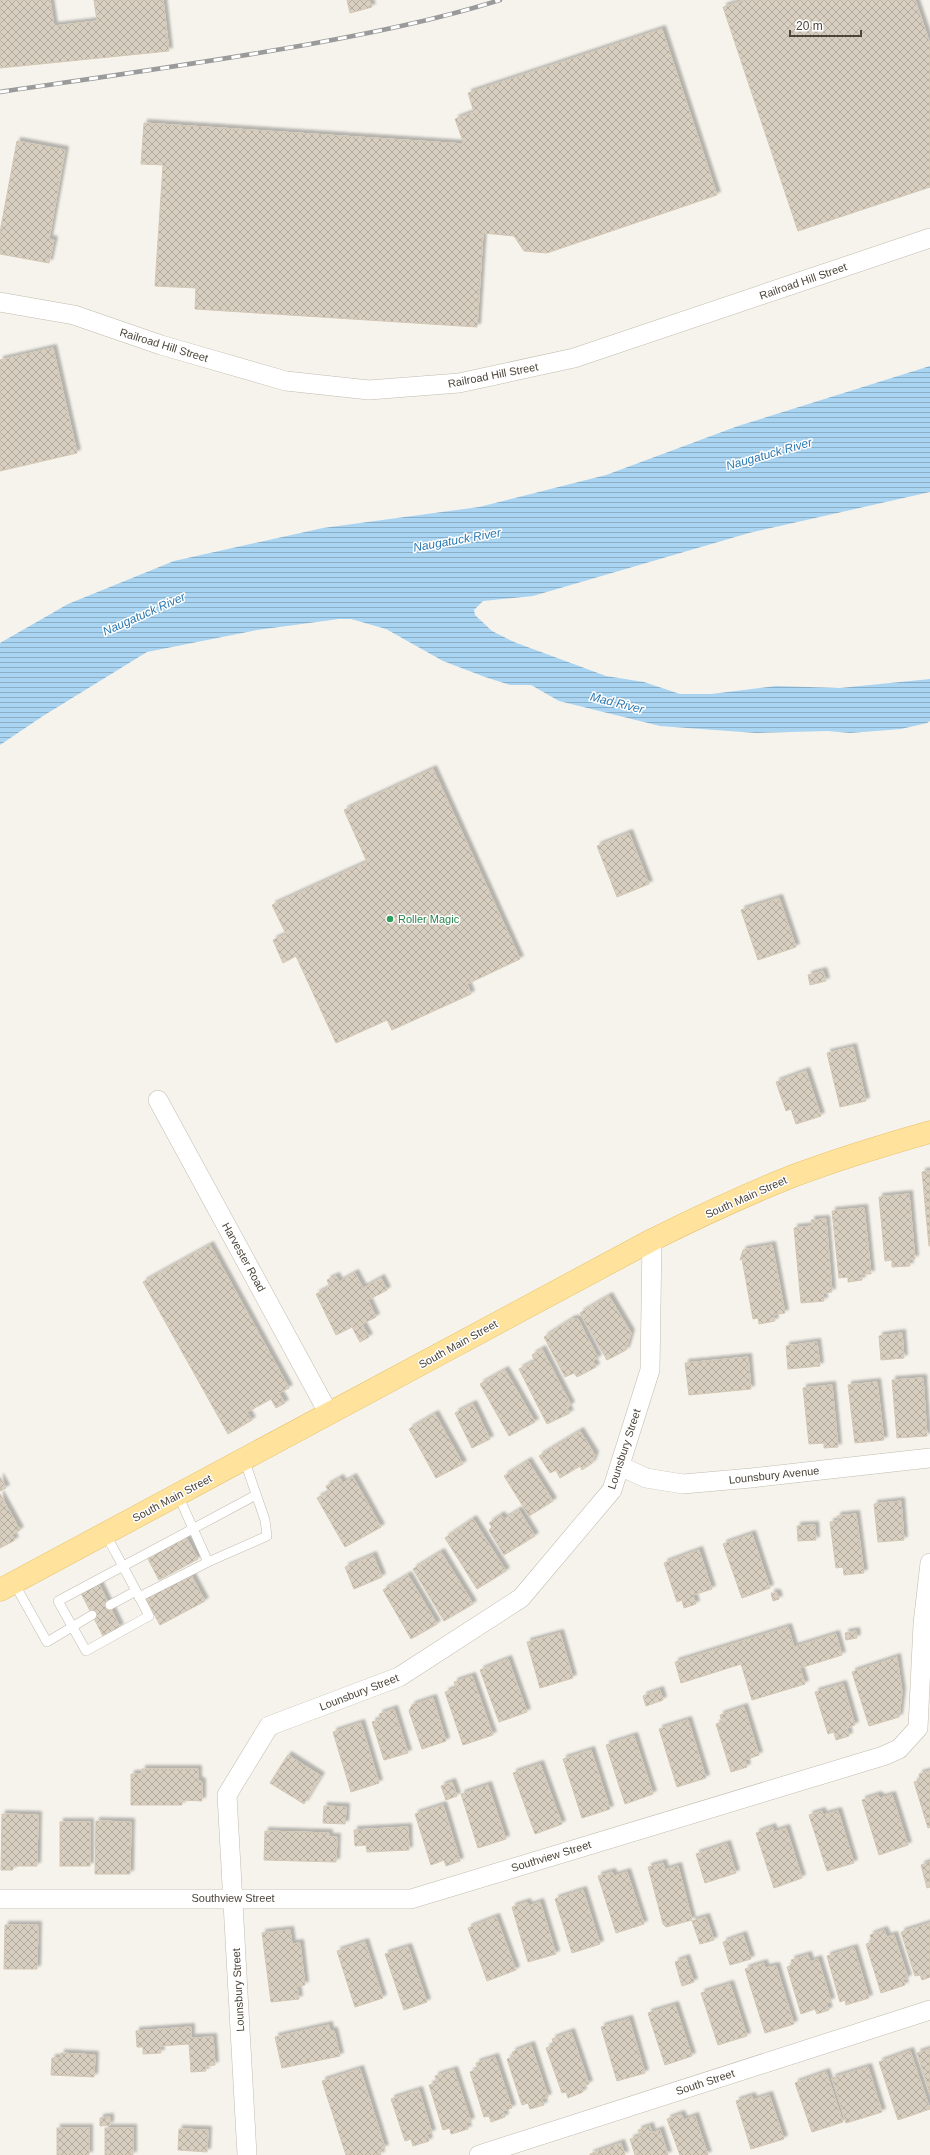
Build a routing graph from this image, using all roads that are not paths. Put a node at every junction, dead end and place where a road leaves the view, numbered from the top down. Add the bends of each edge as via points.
1 (930, 238) edge
2 (0, 302) edge
3 (158, 1100) dead end
4 (930, 1132) edge
5 (652, 1240) junction
6 (329, 1414) junction
7 (930, 1458) edge
8 (244, 1459) junction
9 (620, 1466) junction
10 (178, 1495) junction
11 (256, 1495) junction
12 (194, 1528) junction
13 (106, 1533) junction
14 (208, 1562) junction
15 (930, 1564) edge
16 (122, 1566) junction
17 (7, 1586) edge
18 (137, 1594) junction
19 (110, 1605) dead end
20 (92, 1615) dead end
21 (926, 1624) edge
22 (73, 1628) junction
23 (233, 1898) junction
24 (0, 1899) edge
25 (930, 2010) edge
26 (247, 2155) edge
27 (479, 2155) edge

1 - 2 street, Railroad Hill Street via 574,358 458,384 376,390 286,381 161,345 74,315
3 - 6 street, Harvester Road
4 - 5 main road, South Main Street via 794,1176
5 - 6 main road, South Main Street
5 - 9 street, Lounsbury Street via 650,1370
6 - 8 main road, South Main Street
7 - 9 street, Lounsbury Avenue via 683,1484 646,1478
8 - 10 main road, South Main Street
8 - 11 lane
9 - 23 street, Lounsbury Street via 612,1490 521,1598 399,1677 269,1726 227,1795
10 - 12 lane
10 - 13 main road, South Main Street
11 - 12 lane
11 - 14 lane via 265,1520 267,1536
12 - 14 lane
12 - 16 lane
13 - 16 lane
13 - 17 main road, South Main Street
14 - 18 lane
15 - 21 street, Southview Street
16 - 18 lane
16 - 22 lane via 58,1601
17 - 22 lane via 47,1642
18 - 19 lane
18 - 22 lane via 149,1616 86,1651
20 - 22 lane
21 - 23 street, Southview Street via 918,1728 899,1749 883,1756 411,1899
23 - 24 street, Southview Street
23 - 26 street, Lounsbury Street
25 - 27 street, South Street

